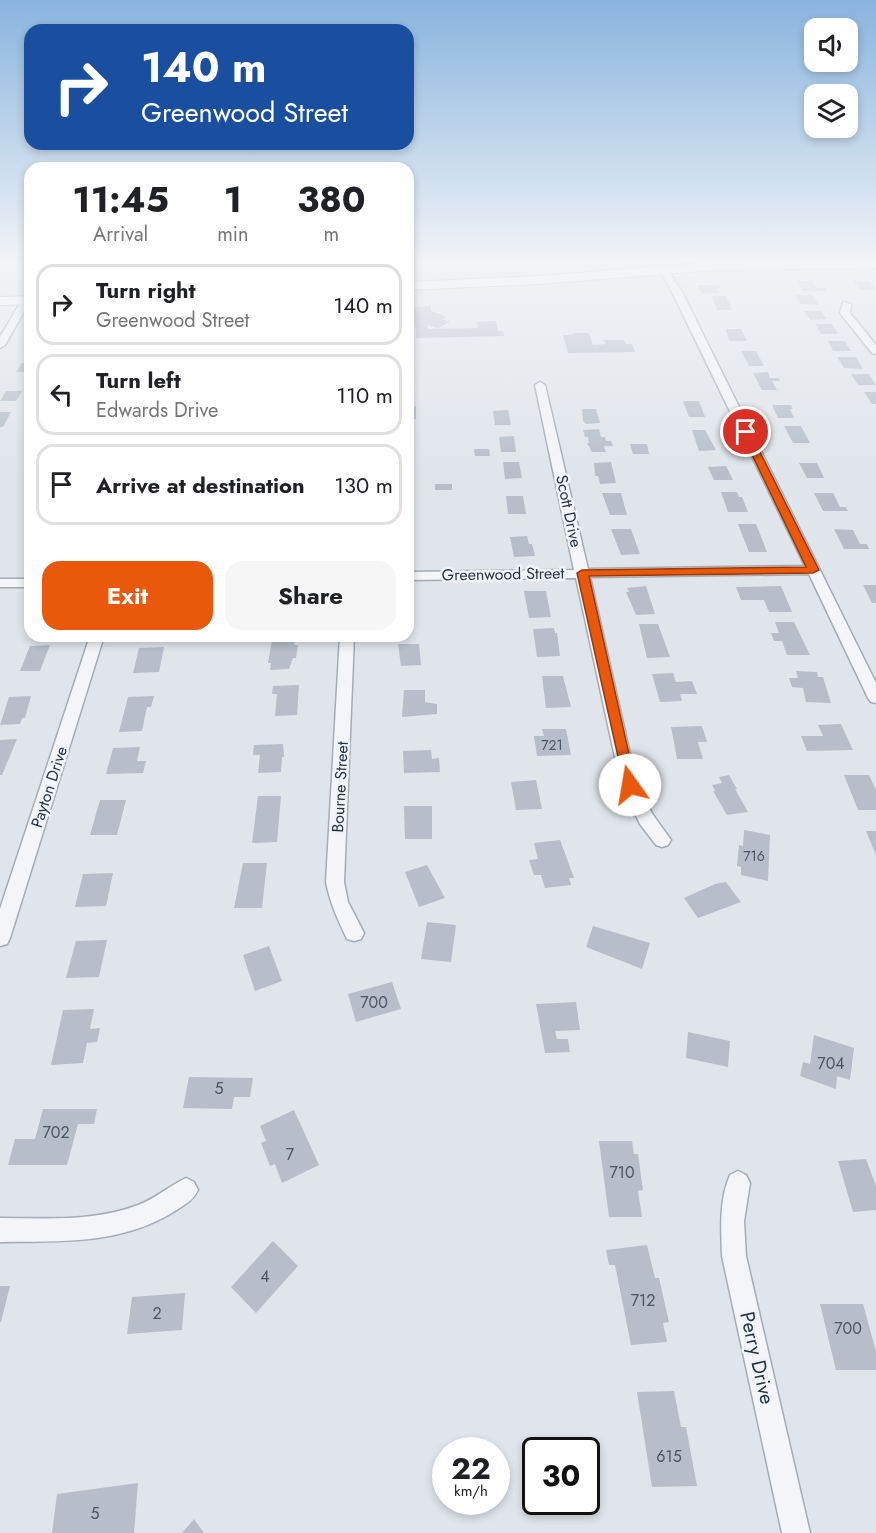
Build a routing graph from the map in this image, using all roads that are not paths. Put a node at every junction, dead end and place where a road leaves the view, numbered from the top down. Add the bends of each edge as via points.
1 (10, 330) edge
2 (695, 330) edge
3 (858, 330) edge
4 (0, 345) edge
5 (876, 351) edge
6 (540, 385) dead end
7 (813, 570) junction
8 (582, 573) junction
9 (414, 576) edge
10 (0, 583) edge
11 (24, 583) edge
12 (95, 642) edge
13 (347, 642) edge
14 (876, 698) edge
15 (662, 840) dead end
16 (354, 933) dead end
17 (0, 938) edge
18 (738, 1183) dead end
19 (186, 1190) dead end
20 (0, 1230) edge
21 (796, 1533) edge

1 - 4 street
2 - 7 street
3 - 5 street
6 - 8 street, Scott Drive
7 - 8 street, Greenwood Street
7 - 14 street
8 - 9 street, Greenwood Street
8 - 15 street, Scott Drive via 630,785 646,819
10 - 11 street
12 - 17 street, Payton Drive
13 - 16 street, Bourne Street via 335,882 339,902
18 - 21 street, Perry Drive via 732,1221 734,1256
19 - 20 street via 152,1211 106,1226

